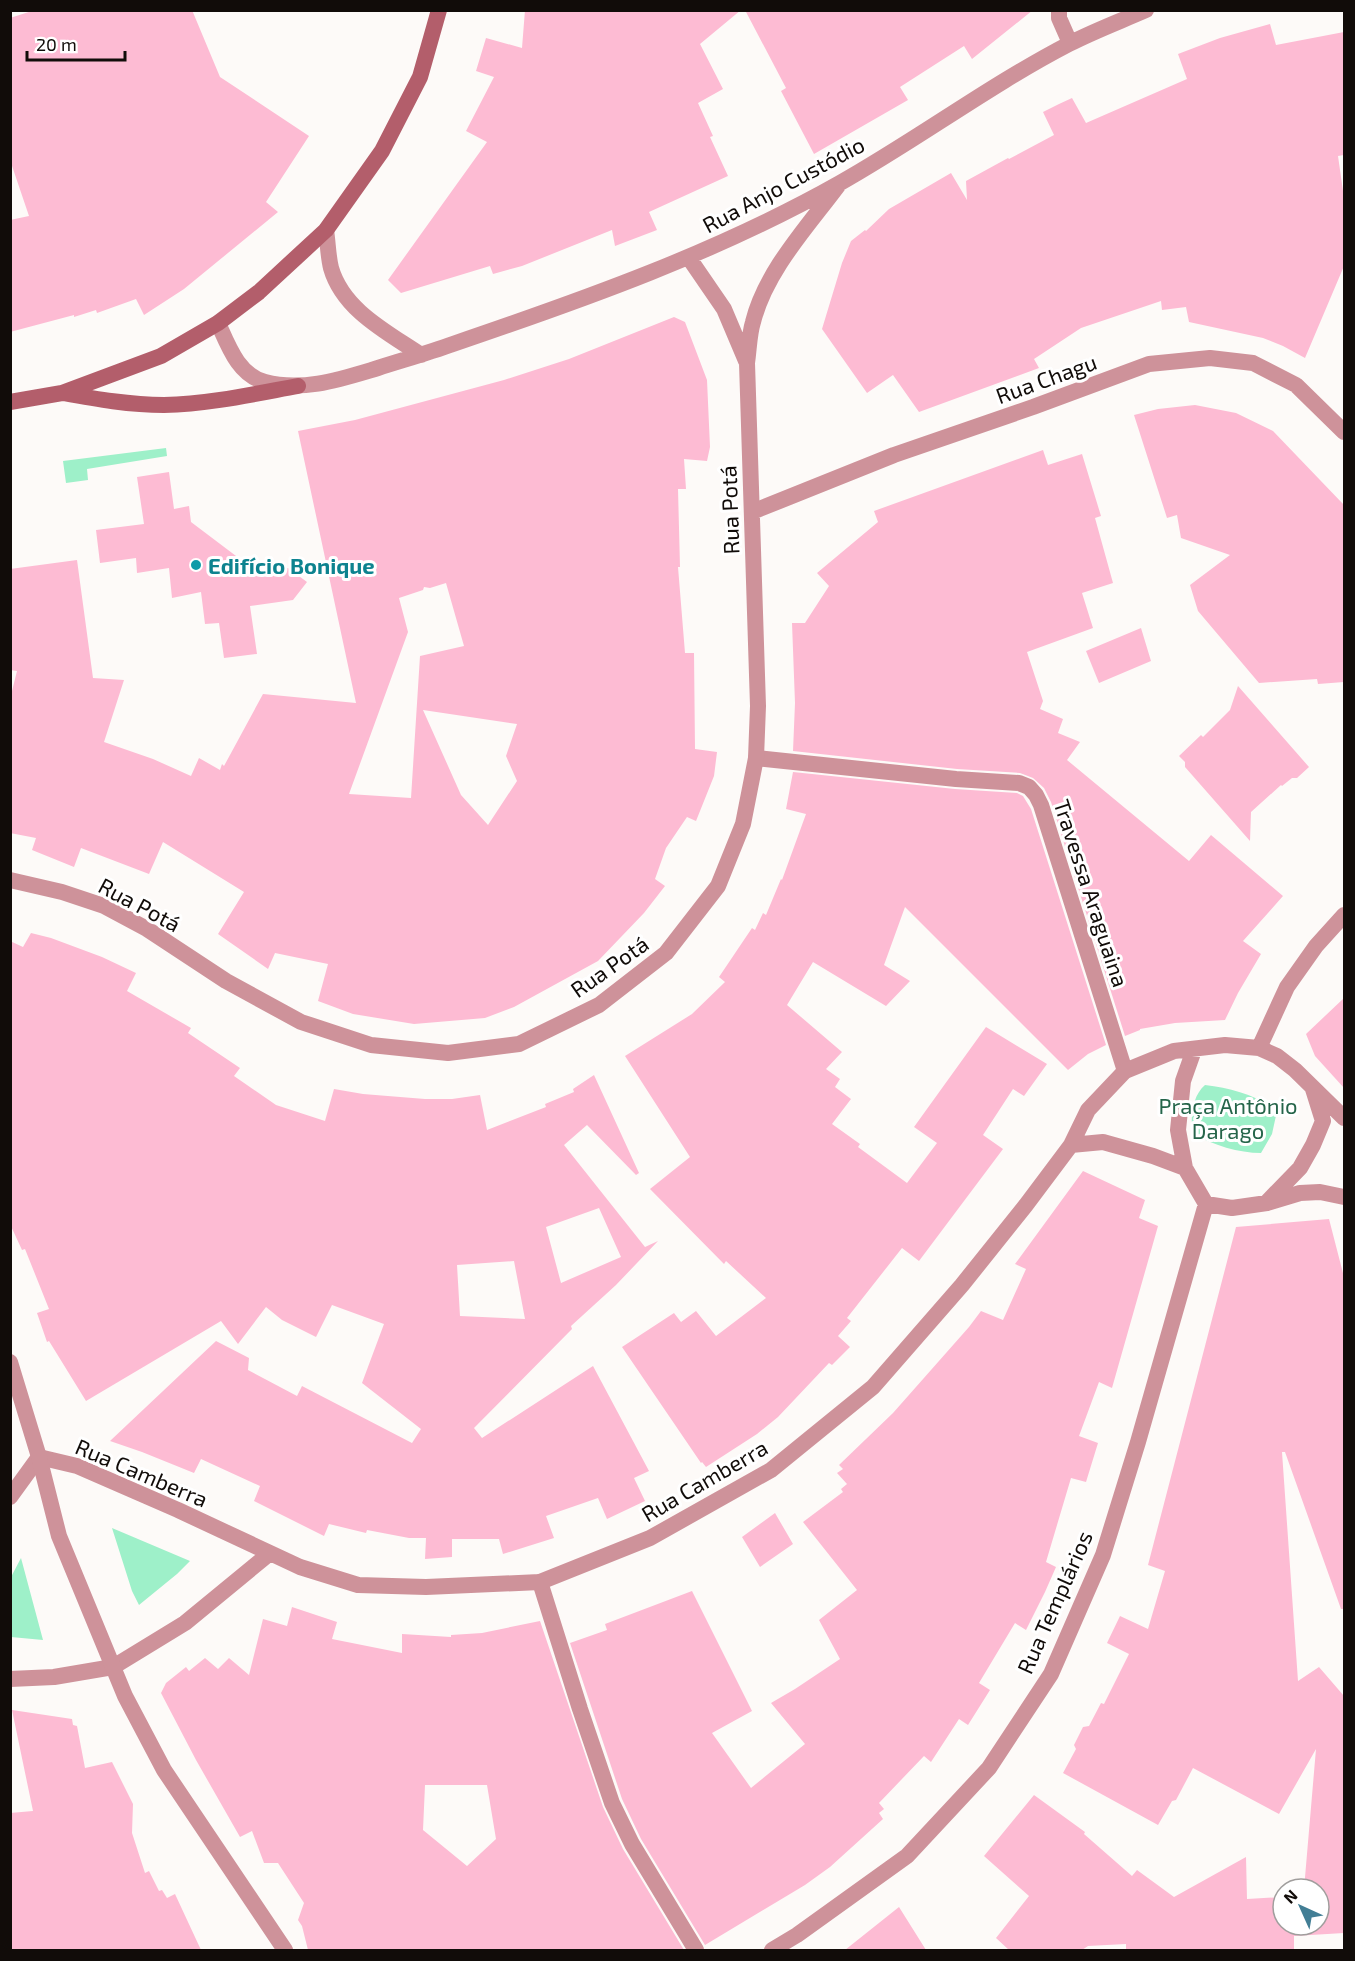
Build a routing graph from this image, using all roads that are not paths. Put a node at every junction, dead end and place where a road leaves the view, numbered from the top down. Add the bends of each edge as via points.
1 (439, 10) edge
2 (1059, 10) edge
3 (1146, 10) edge
4 (1070, 43) junction
5 (840, 183) junction
6 (326, 230) junction
7 (688, 258) junction
8 (218, 323) junction
9 (421, 355) junction
10 (747, 363) junction
11 (298, 386) junction
12 (62, 393) junction
13 (10, 402) edge
14 (1344, 432) edge
15 (752, 512) junction
16 (756, 758) junction
17 (10, 880) edge
18 (1344, 915) edge
19 (1259, 1048) junction
20 (1194, 1050) junction
21 (1125, 1071) junction
22 (1312, 1086) junction
23 (1344, 1118) edge
24 (1071, 1145) junction
25 (1185, 1168) junction
26 (1344, 1197) edge
27 (1267, 1203) junction
28 (1206, 1204) junction
29 (10, 1362) edge
30 (39, 1457) junction
31 (10, 1497) edge
32 (270, 1553) junction
33 (540, 1582) junction
34 (113, 1667) junction
35 (10, 1679) edge
36 (285, 1950) edge
37 (696, 1950) edge
38 (772, 1950) edge

1 - 6 main road via 420,77 387,140
2 - 4 street
3 - 4 street, Rua Anjo Custódio
4 - 5 street, Rua Anjo Custódio
5 - 7 street, Rua Anjo Custódio
5 - 10 street, Rua Potá via 774,272 753,323
6 - 8 main road via 260,292
6 - 9 street via 332,268 350,302 366,318
7 - 9 street, Rua Anjo Custódio
7 - 10 street, Rua Potá via 724,309
8 - 11 street, Rua Anjo Custódio via 244,371 263,382
8 - 12 main road via 161,356
9 - 11 street, Rua Anjo Custódio via 333,381
10 - 15 street, Rua Potá
11 - 12 main road via 165,405 129,404
12 - 13 main road
14 - 15 street, Rua Chagu via 1296,385 1253,363 1210,358 1149,364 894,455
15 - 16 street, Rua Potá
16 - 17 street, Rua Potá via 743,824 718,886 666,953 599,1005 519,1044 448,1053 371,1045 301,1022 104,906
16 - 21 street, Travessa Araguaina via 1029,787 1041,805
18 - 19 street via 1287,987
19 - 20 street, Rua Camberra via 1225,1045
19 - 22 street, Rua Camberra via 1277,1056
20 - 21 street, Rua Camberra via 1174,1051
20 - 25 street via 1182,1081 1178,1130
21 - 24 street, Rua Camberra via 1088,1110
22 - 23 street, Rua Camberra
22 - 27 street via 1323,1121 1300,1168
24 - 25 street via 1103,1142
24 - 33 street, Rua Camberra via 962,1285 865,1394 771,1470 650,1538
25 - 28 street
26 - 27 street via 1300,1193
27 - 28 street via 1232,1208
28 - 38 street, Rua Templários via 1103,1555 1051,1674 989,1768 907,1856
29 - 30 street
30 - 31 street, Rua Camberra
30 - 32 street, Rua Camberra via 77,1466
30 - 34 street via 59,1536
32 - 33 street, Rua Camberra via 358,1585 426,1587
32 - 34 street via 185,1623
33 - 37 street via 612,1803
34 - 35 street via 54,1677
34 - 36 street via 164,1770

